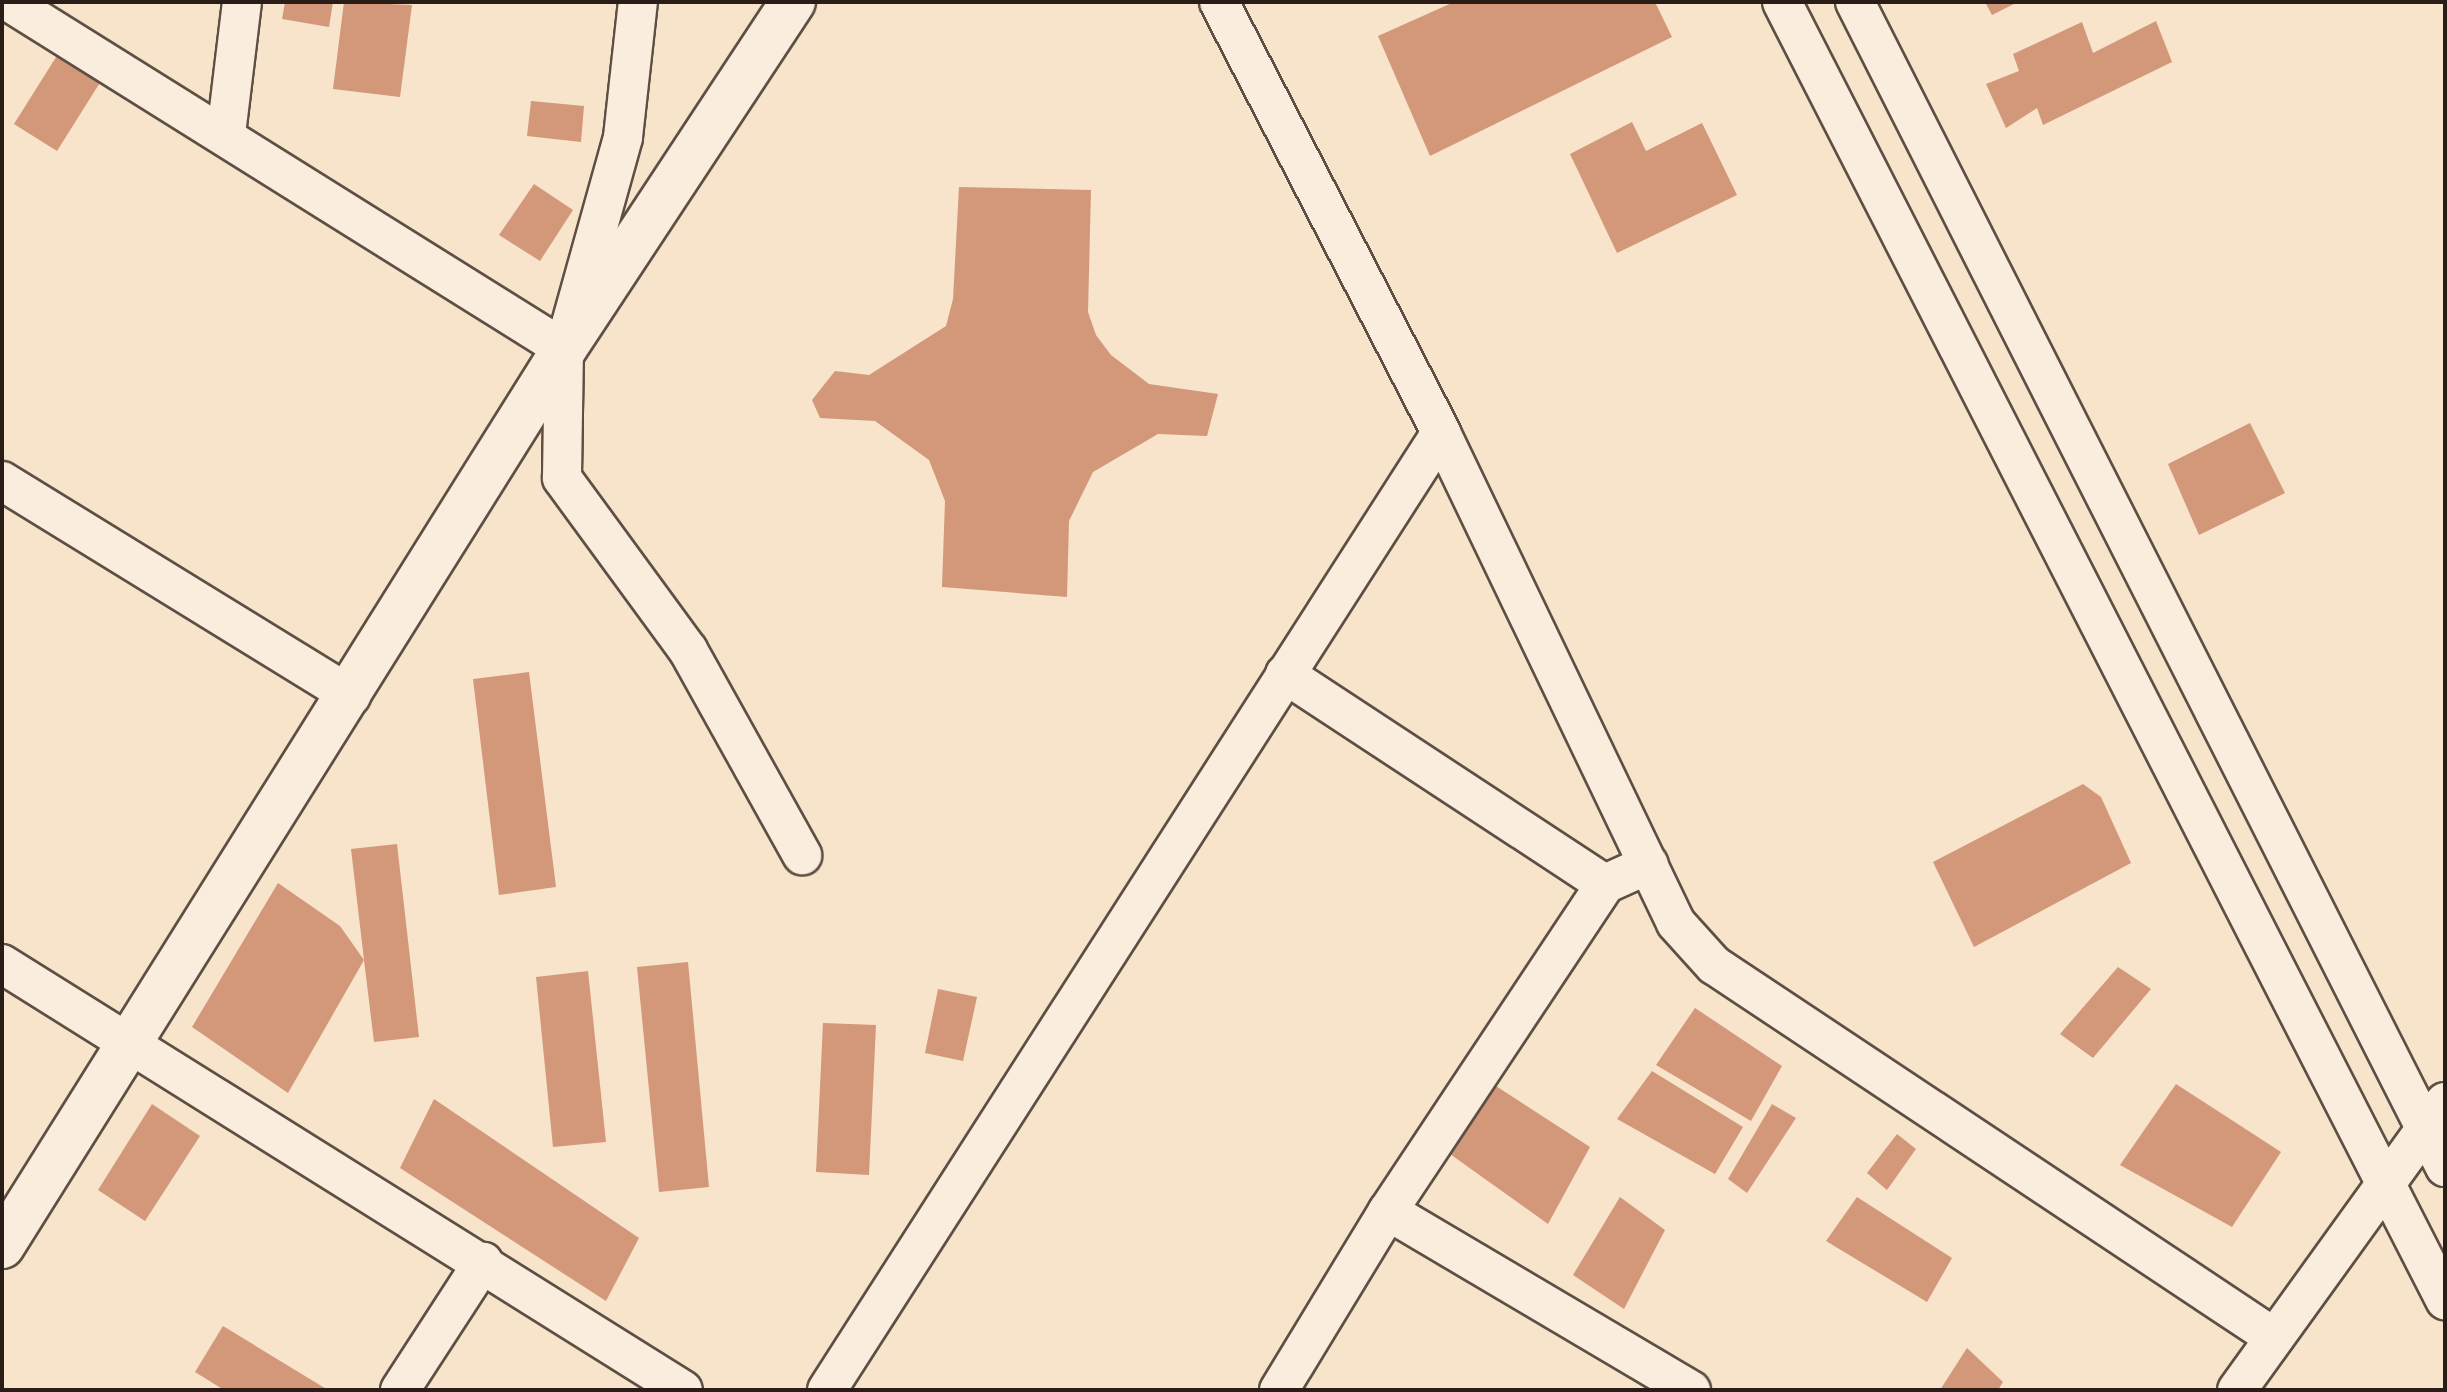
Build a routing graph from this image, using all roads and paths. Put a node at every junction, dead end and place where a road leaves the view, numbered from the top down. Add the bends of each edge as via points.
1 (9, 2) edge
2 (242, 2) edge
3 (638, 2) edge
4 (793, 2) edge
5 (1219, 2) edge
6 (1782, 2) edge
7 (1855, 2) edge
8 (226, 134) junction
9 (564, 349) junction
10 (1441, 433) junction
11 (2, 481) edge
12 (1285, 674) junction
13 (351, 696) junction
14 (802, 855) dead end
15 (1649, 864) junction
16 (1605, 884) junction
17 (2, 964) edge
18 (131, 1043) junction
19 (2436, 1116) edge
20 (2445, 1167) edge
21 (2388, 1183) junction
22 (1388, 1211) junction
23 (2, 1246) edge
24 (483, 1262) junction
25 (2445, 1300) edge
26 (2272, 1336) junction
27 (400, 1390) edge
28 (683, 1390) edge
29 (827, 1390) edge
30 (1279, 1390) edge
31 (1691, 1390) edge
32 (2237, 1390) edge

1 - 8 street
2 - 8 street
3 - 9 street via 623,137
4 - 9 street
5 - 10 street
6 - 21 street
7 - 19 street
8 - 9 street
9 - 13 street
9 - 14 street via 562,478 688,650
10 - 12 street
10 - 15 street
11 - 13 street
12 - 16 street
12 - 29 street
13 - 18 street
15 - 16 street
15 - 26 street via 1676,923 1714,965
16 - 22 street
17 - 18 street
18 - 23 street
18 - 24 street
19 - 20 street
19 - 21 street
21 - 25 street
21 - 26 street
22 - 30 street
22 - 31 street
24 - 27 street
24 - 28 street
26 - 32 street

